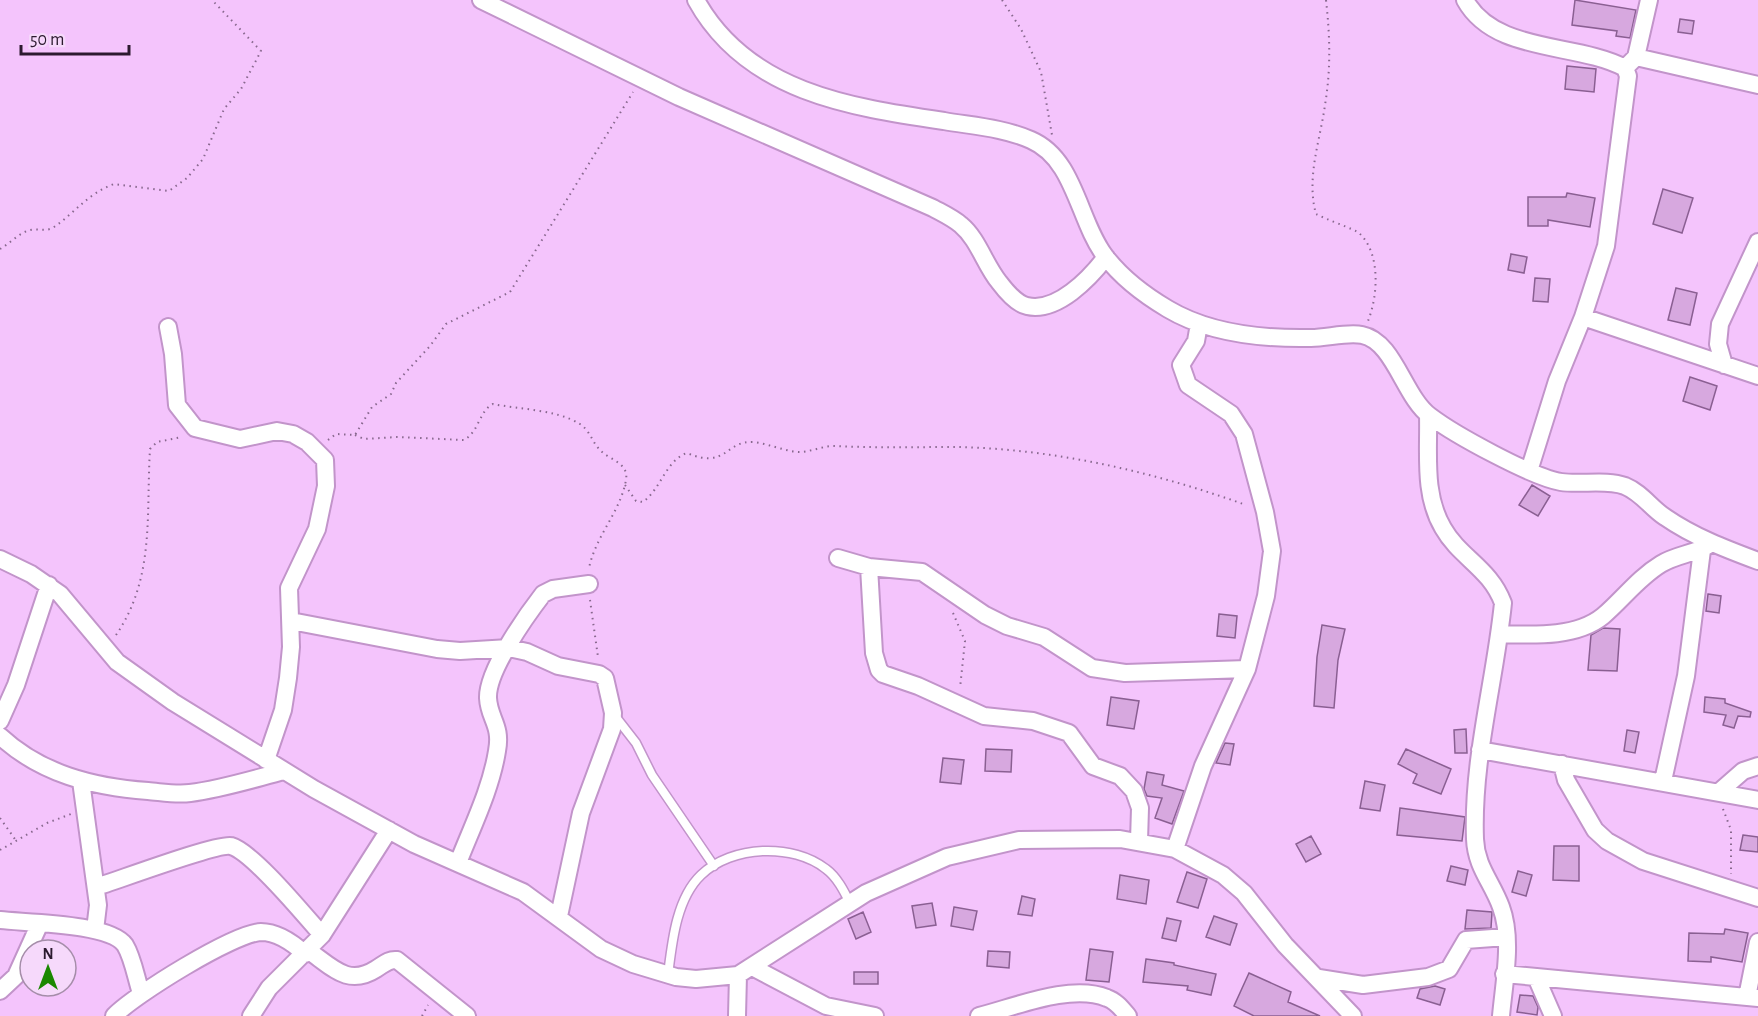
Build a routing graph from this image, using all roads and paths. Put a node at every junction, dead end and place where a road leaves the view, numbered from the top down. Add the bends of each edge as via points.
1 (212, 0) edge
2 (481, 0) edge
3 (696, 0) edge
4 (1002, 0) edge
5 (1326, 0) edge
6 (1465, 0) edge
7 (1649, 0) edge
8 (1630, 62) junction
9 (641, 79) junction
10 (1758, 85) edge
11 (1055, 156) junction
12 (1758, 242) edge
13 (0, 249) edge
14 (1106, 257) junction
15 (1583, 317) junction
16 (1199, 324) junction
17 (168, 327) dead end
18 (1363, 335) junction
19 (1724, 365) junction
20 (1758, 376) edge
21 (1428, 415) junction
22 (195, 428) junction
23 (356, 435) junction
24 (325, 460) junction
25 (1529, 471) junction
26 (625, 485) junction
27 (1265, 512) junction
28 (1707, 547) junction
29 (838, 558) dead end
30 (0, 559) edge
31 (1758, 561) edge
32 (869, 567) junction
33 (589, 584) junction
34 (49, 585) junction
35 (952, 592) junction
36 (291, 621) junction
37 (1500, 634) junction
38 (509, 648) junction
39 (106, 650) junction
40 (1247, 669) junction
41 (599, 674) junction
42 (952, 703) junction
43 (613, 713) junction
44 (0, 721) edge
45 (0, 736) edge
46 (1480, 750) junction
47 (266, 760) junction
48 (1562, 764) junction
49 (1758, 766) edge
50 (284, 771) junction
51 (81, 781) junction
52 (1664, 781) junction
53 (1716, 792) junction
54 (1758, 800) edge
55 (86, 811) junction
56 (0, 818) edge
57 (390, 830) junction
58 (1139, 841) junction
59 (16, 842) junction
60 (1175, 849) junction
61 (0, 850) edge
62 (458, 863) junction
63 (714, 866) junction
64 (96, 887) junction
65 (1724, 888) junction
66 (1758, 898) edge
67 (850, 903) junction
68 (559, 916) junction
69 (0, 920) edge
70 (40, 923) junction
71 (95, 930) junction
72 (322, 935) junction
73 (1506, 937) junction
74 (1758, 942) edge
75 (307, 953) junction
76 (754, 968) junction
77 (1504, 974) junction
78 (668, 975) junction
79 (738, 975) junction
80 (1536, 977) junction
81 (1319, 978) junction
82 (0, 991) edge
83 (141, 993) junction
84 (1753, 998) edge
85 (818, 1009) edge
86 (257, 1014) edge
87 (114, 1016) edge
88 (467, 1016) edge
89 (737, 1016) edge
90 (874, 1016) edge
91 (979, 1016) edge
92 (1128, 1016) edge
93 (1353, 1016) edge
94 (1501, 1016) edge
95 (1553, 1016) edge

1 - 13 path via 261,51 241,89 224,109 203,159 187,178 169,191 107,187 86,197 54,227 28,231
2 - 9 street
3 - 11 street via 710,25 734,50 801,90 876,112 1018,134
4 - 11 path via 1041,72
5 - 18 path via 1331,51 1326,105 1314,158 1312,199 1316,214 1332,224 1358,231 1371,248 1376,303
6 - 8 street via 1475,17 1526,41
7 - 8 street
8 - 10 street
8 - 15 street via 1610,229
9 - 14 street via 933,208 961,225 999,283 1028,306 1062,299
9 - 23 path via 514,287 446,324 391,394 372,407
11 - 14 street via 1090,232
12 - 19 street via 1720,324 1718,344
14 - 16 street via 1147,294
15 - 19 street
15 - 25 street via 1557,381
16 - 18 street via 1275,338
16 - 27 street via 1196,340 1181,365 1184,378 1206,399 1231,414 1244,434
17 - 22 street via 177,405
18 - 21 street via 1382,345 1406,388
19 - 20 street
21 - 25 street
21 - 37 street via 1428,477 1434,506 1444,529 1497,586 1503,603
22 - 24 street via 240,439 277,431 293,434
22 - 39 path via 182,437 157,442 150,449 142,579 132,606
23 - 24 path via 331,435
23 - 26 path via 364,439 464,440 493,404 540,412 584,427 600,451 624,468
24 - 36 street via 326,486 317,529 289,588
25 - 28 street via 1558,481 1625,487
26 - 27 path via 636,501 643,502 681,455 718,458 752,442 795,452 832,446 992,449 1166,478
26 - 33 path via 614,517 598,539 588,567
27 - 40 street via 1272,551 1266,596
28 - 31 street
28 - 37 street via 1656,567 1592,623 1558,633
28 - 52 street
29 - 32 street
30 - 34 street
32 - 35 street via 922,572
32 - 42 street via 874,653 879,670
33 - 38 street via 543,594
33 - 41 path
34 - 39 street
34 - 44 street
35 - 40 street via 985,615 1044,637 1092,668 1125,673
35 - 42 path via 954,621 965,640 963,679
36 - 38 street via 437,649
36 - 47 street via 283,710
37 - 46 street
38 - 41 street via 558,666
38 - 62 street via 495,671 488,695 500,734 497,754
39 - 47 street via 164,696
40 - 60 street via 1203,766
41 - 43 street via 607,683
42 - 58 street via 984,716 1033,721 1070,733 1093,766 1120,776 1134,791 1140,808
43 - 63 lane
43 - 68 street via 612,729 581,813
45 - 51 street via 36,763
46 - 48 street
46 - 73 street via 1474,838 1477,858 1501,905
47 - 50 street
48 - 52 street
48 - 65 street via 1566,780 1595,830 1607,842 1643,861
49 - 53 street via 1739,774
50 - 51 street via 186,794
50 - 57 street
51 - 55 street
52 - 53 street
53 - 54 street
53 - 65 path via 1731,830 1731,874
55 - 59 path via 47,823
55 - 64 street
56 - 59 path
57 - 62 street
57 - 72 street
58 - 60 street
58 - 67 street via 1083,838 1000,843 947,857 891,880
59 - 61 path
60 - 81 street via 1223,874
62 - 68 street via 523,892
63 - 67 lane via 751,852 785,853 809,859 827,870
63 - 78 lane via 689,891 673,942
64 - 71 street
64 - 72 street via 210,848 230,846 250,859
65 - 66 street
67 - 76 street
68 - 78 street via 619,959
69 - 70 street
70 - 71 street
70 - 82 street via 16,976
71 - 83 street via 124,943
72 - 75 street
73 - 77 street
73 - 81 street via 1466,940 1449,969 1428,977 1363,985
74 - 84 street
75 - 83 street via 281,937 260,932 216,951
75 - 86 street via 268,988
75 - 88 street via 350,977 365,976 397,960
76 - 79 street
76 - 85 street
77 - 80 street
77 - 94 street
78 - 79 street via 710,980
79 - 89 street
80 - 84 street
80 - 95 street
81 - 93 street
83 - 87 street
85 - 90 street
91 - 92 street via 1030,1001 1076,994 1107,998

